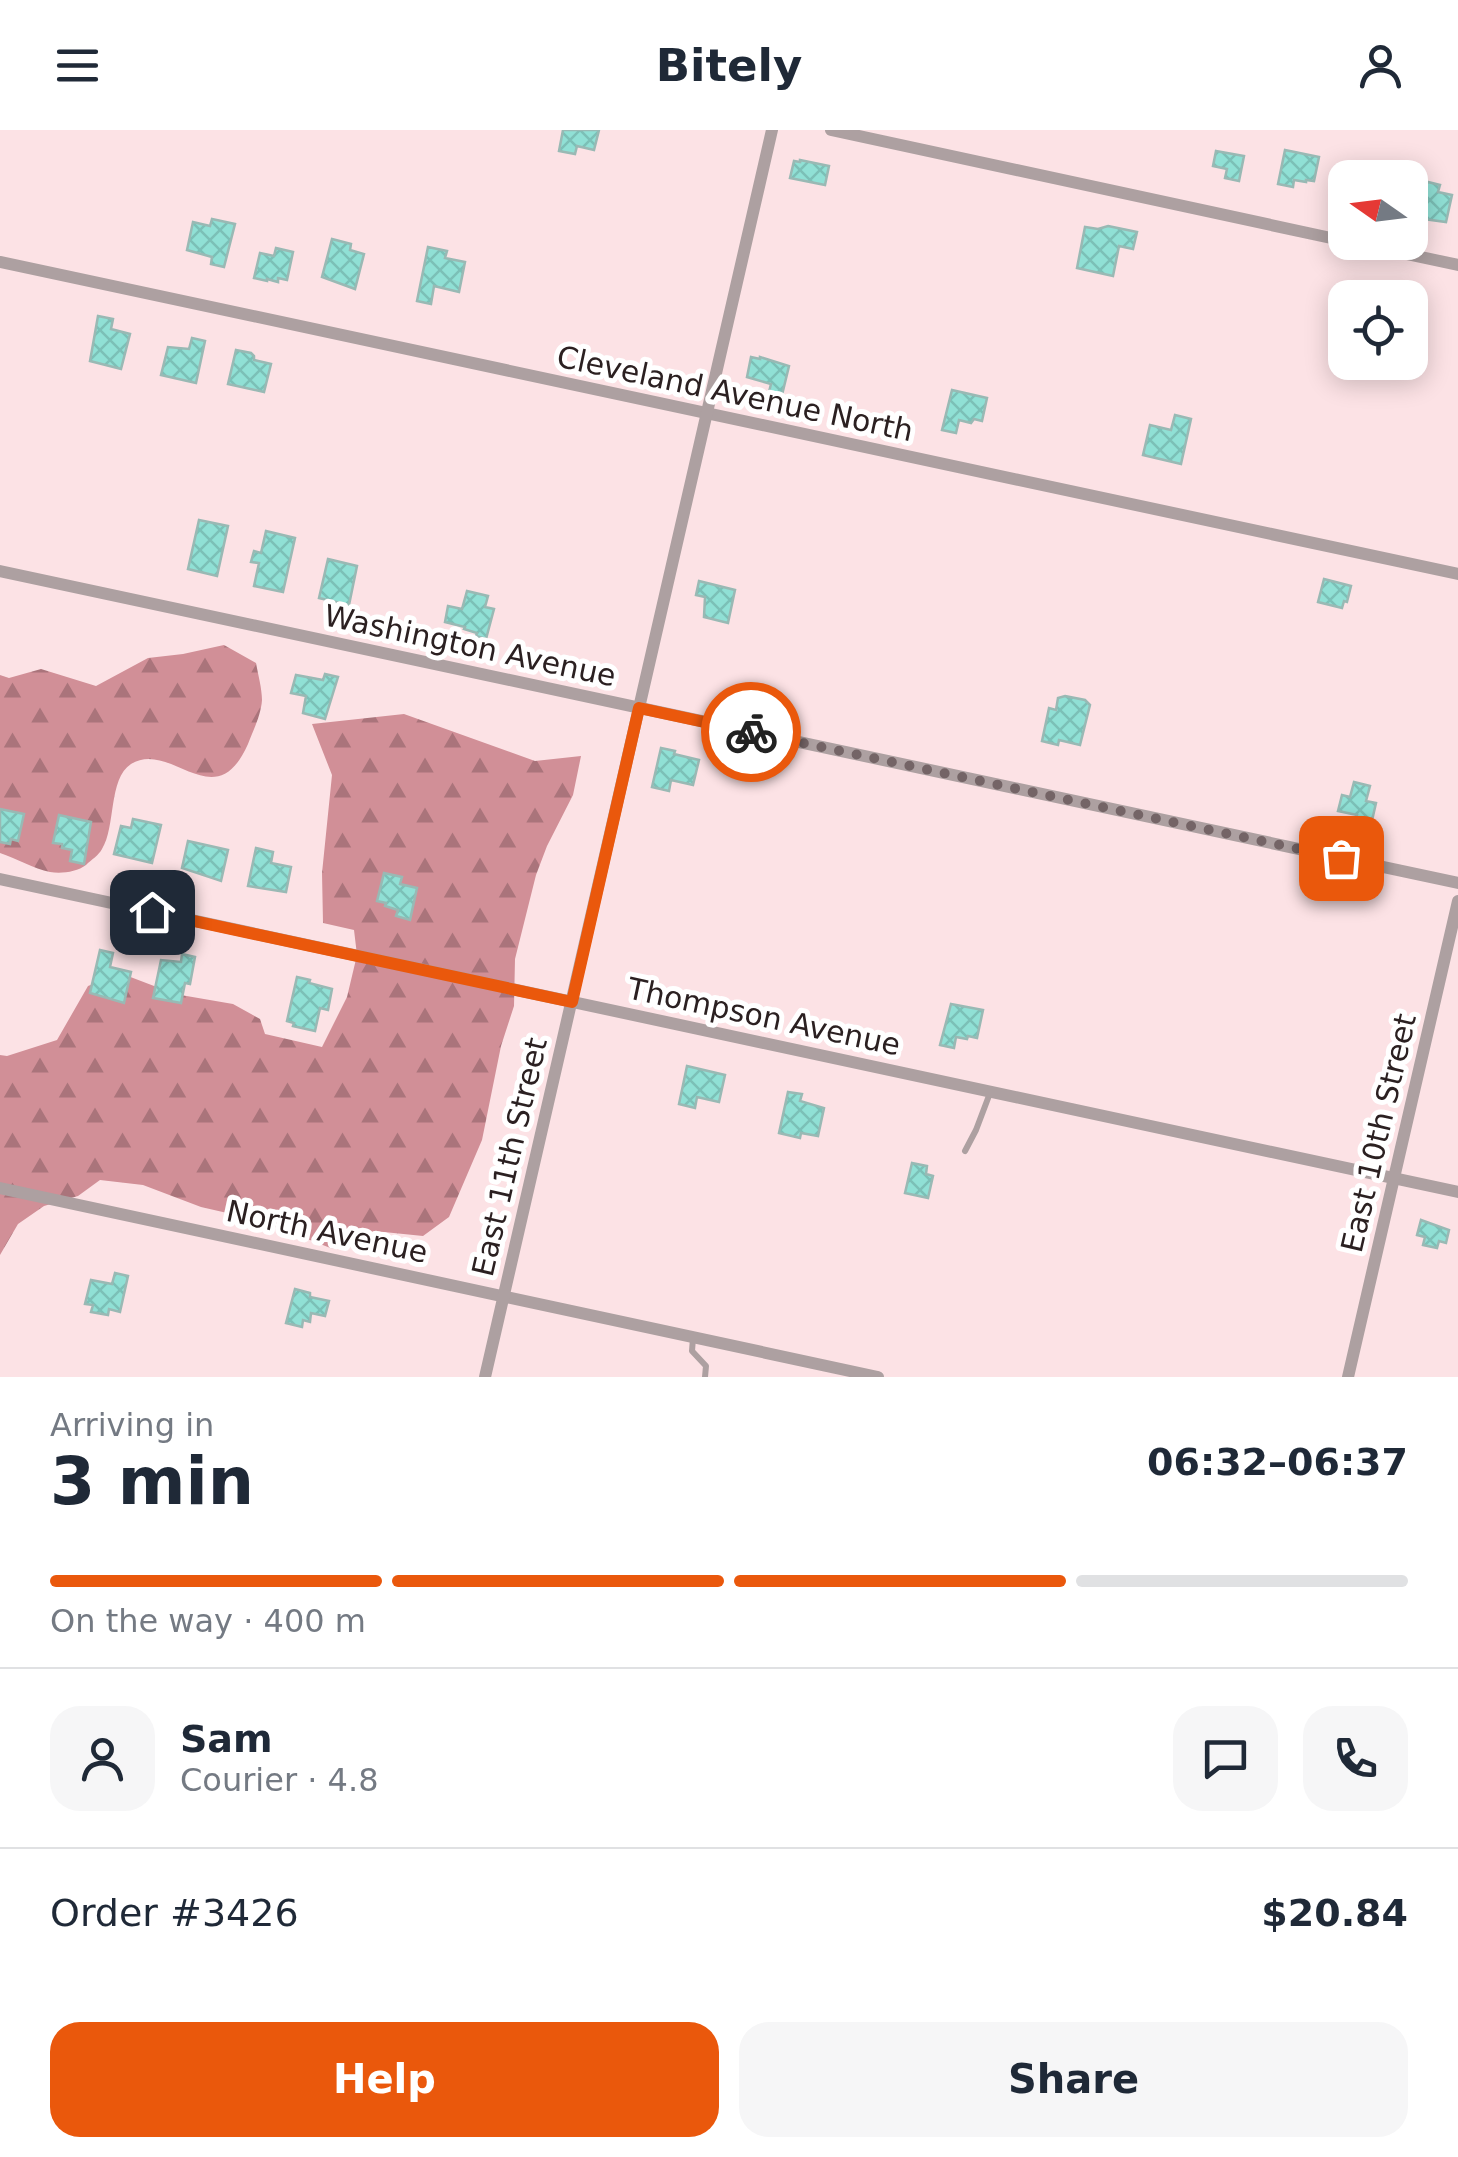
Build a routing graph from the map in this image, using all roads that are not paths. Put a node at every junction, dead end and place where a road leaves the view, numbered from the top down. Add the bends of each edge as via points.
1 (772, 130) edge
2 (830, 130) edge
3 (1328, 238) edge
4 (1428, 259) edge
5 (1, 262) edge
6 (1458, 265) edge
7 (707, 413) junction
8 (0, 570) edge
9 (1458, 574) edge
10 (639, 708) junction
11 (0, 879) edge
12 (1458, 883) edge
13 (1458, 901) edge
14 (572, 1002) junction
15 (990, 1092) junction
16 (965, 1151) dead end
17 (1395, 1178) junction
18 (0, 1188) edge
19 (1458, 1192) edge
20 (503, 1297) junction
21 (694, 1337) junction
22 (485, 1377) edge
23 (705, 1377) edge
24 (878, 1377) edge
25 (1348, 1377) edge

1 - 7 street, East 11th Street
2 - 3 street
4 - 6 street
5 - 7 street, Cleveland Avenue North
7 - 9 street, Cleveland Avenue North
7 - 10 street, East 11th Street
8 - 10 street, Washington Avenue
10 - 12 street, Washington Avenue
10 - 14 street, East 11th Street
11 - 14 street, Thompson Avenue
13 - 17 street, East 10th Street
14 - 15 street, Thompson Avenue
14 - 20 street, East 11th Street
15 - 16 lane
15 - 17 street, Thompson Avenue
17 - 19 street, Thompson Avenue
17 - 25 street, East 10th Street
18 - 20 street, North Avenue
20 - 21 street, North Avenue
20 - 22 street, East 11th Street
21 - 23 lane via 692,1351 706,1366
21 - 24 street, North Avenue

